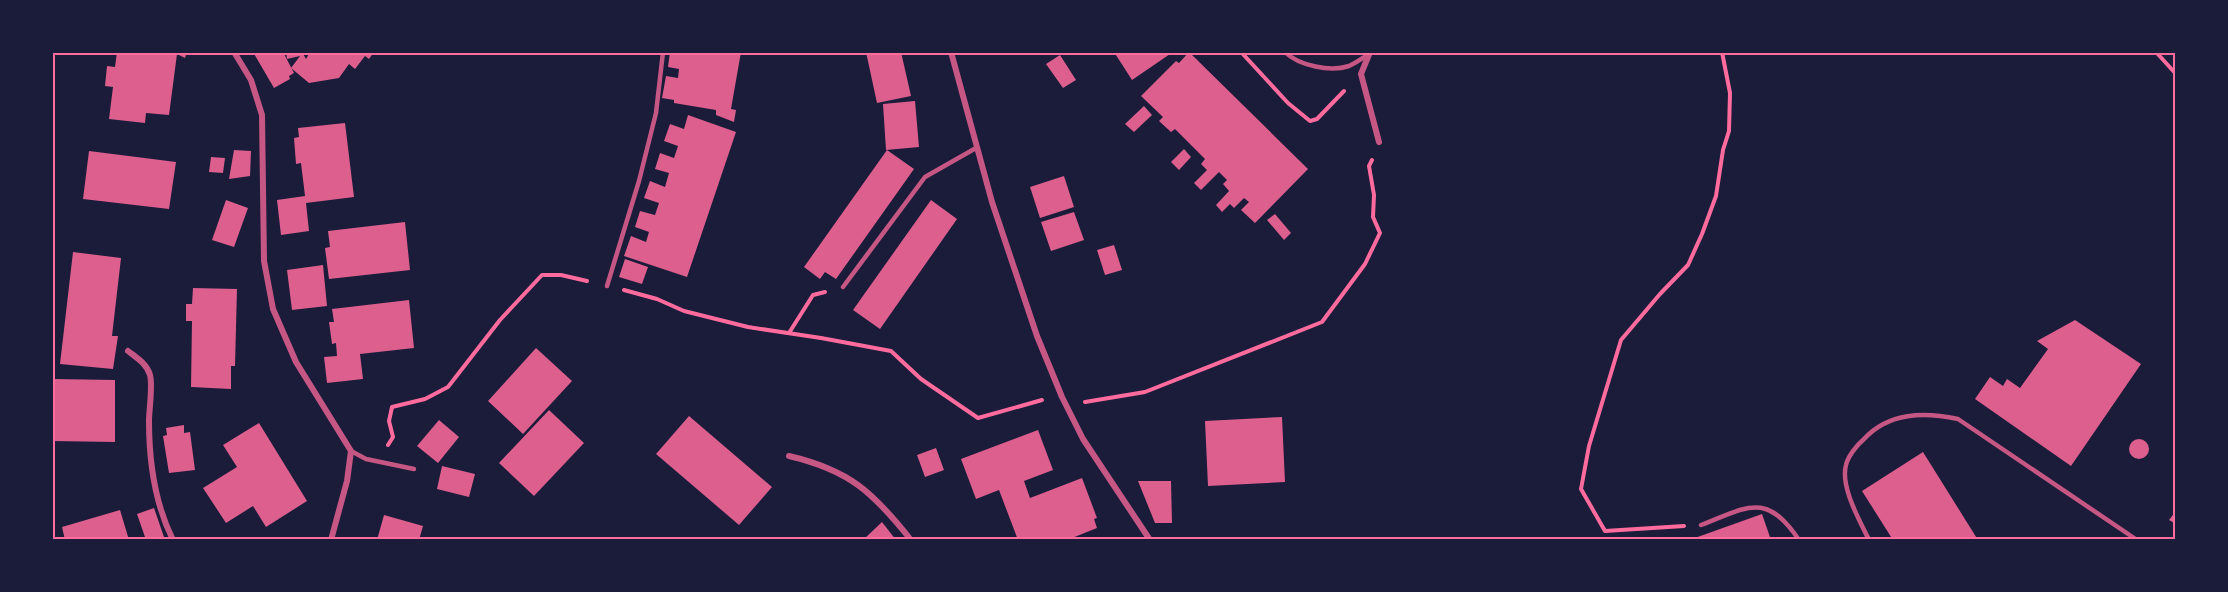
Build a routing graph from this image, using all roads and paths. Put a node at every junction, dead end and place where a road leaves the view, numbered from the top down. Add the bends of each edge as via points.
1 (234, 52) edge
2 (663, 52) edge
3 (951, 52) edge
4 (1241, 52) edge
5 (1285, 52) edge
6 (1722, 52) edge
7 (2156, 52) edge
8 (1370, 53) edge
9 (1361, 74) junction
10 (2175, 74) edge
11 (1379, 142) joint
12 (976, 148) junction
13 (607, 286) junction
14 (843, 287) joint
15 (789, 333) junction
16 (128, 351) dead end
17 (1062, 397) junction
18 (393, 437) dead end
19 (351, 452) junction
20 (789, 456) dead end
21 (414, 469) dead end
22 (1701, 525) joint
23 (173, 540) edge
24 (331, 540) edge
25 (911, 540) edge
26 (1150, 540) edge
27 (1798, 540) edge
28 (1869, 540) edge
29 (2137, 540) edge

1 - 19 street via 251,80 262,115 264,261 273,309 296,362
2 - 13 lane via 656,113
3 - 12 street
4 - 9 path via 1310,121 1317,119
5 - 8 lane via 1298,61 1322,67 1348,66
6 - 22 path via 1730,93 1728,131 1716,196 1688,265 1622,340 1589,446 1581,489 1605,531
7 - 10 path
8 - 9 street
9 - 11 street
11 - 17 path via 1369,166 1373,217 1380,233 1365,264 1322,322 1145,392 1082,402
12 - 14 lane via 925,177
12 - 17 street via 1037,336
13 - 15 path via 657,299 684,311
13 - 18 path via 561,275 542,275 500,320 448,387 425,399 392,407 389,422
14 - 15 path via 813,295
15 - 17 path via 891,351 921,379 978,418
16 - 23 street via 144,364 150,376 153,475
17 - 26 street via 1083,439
19 - 21 lane
19 - 24 street
20 - 25 street via 816,462 857,483
22 - 27 lane via 1751,506 1778,515
28 - 29 lane via 1848,495 1845,466 1875,427 1901,416 1934,414 1958,419

